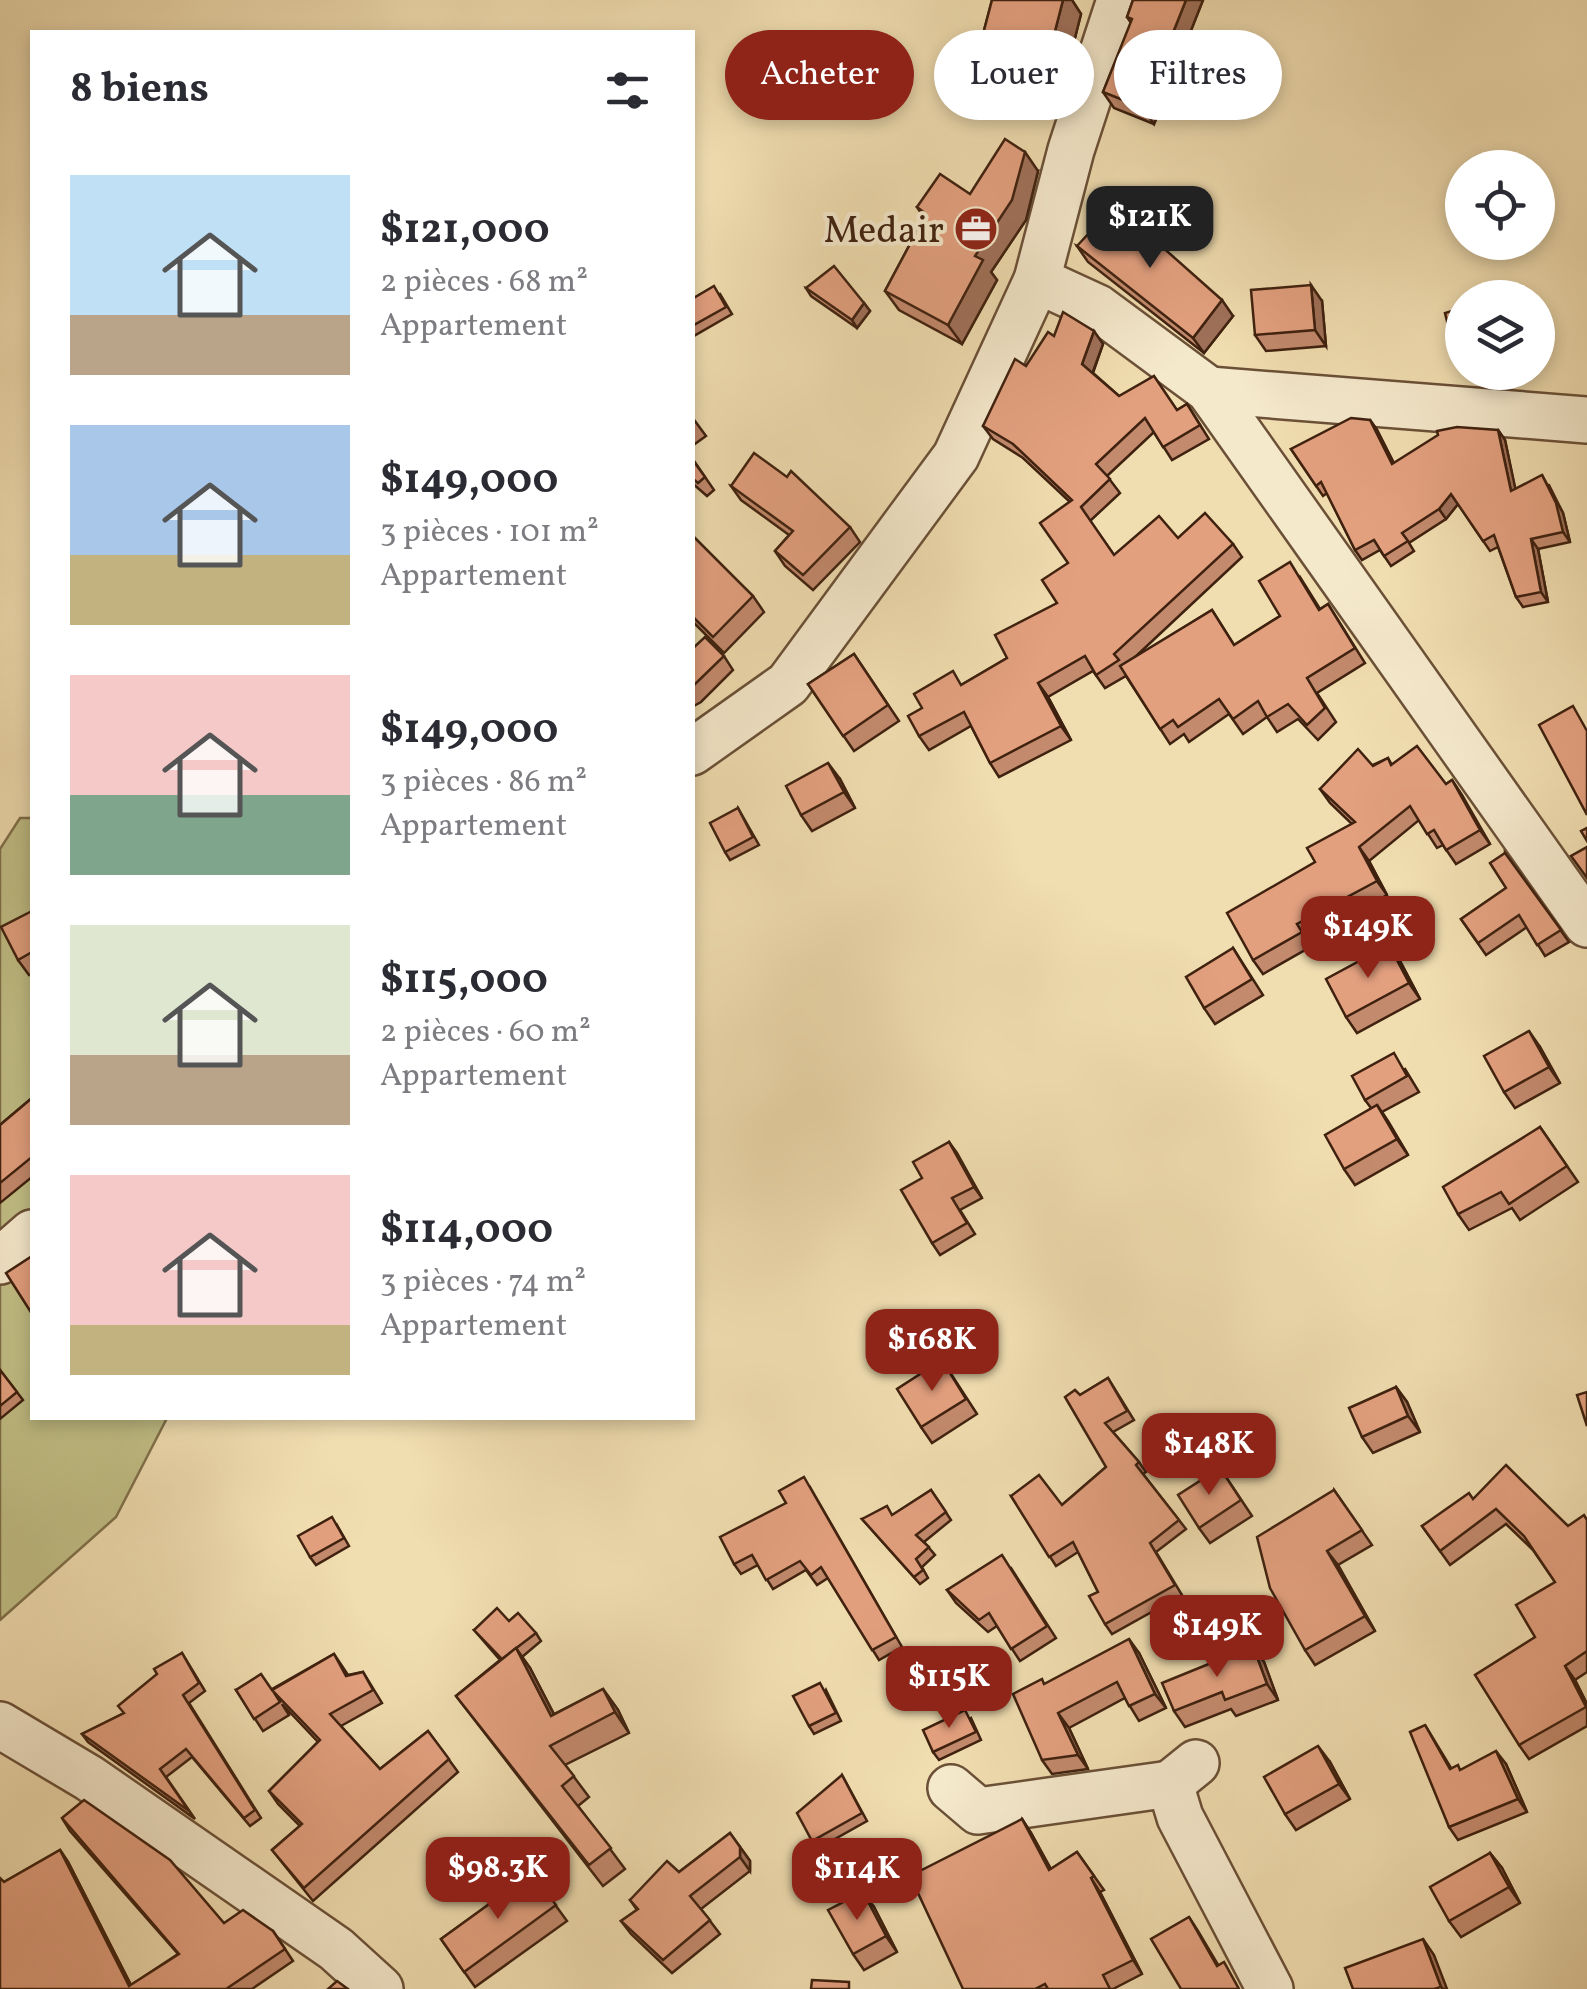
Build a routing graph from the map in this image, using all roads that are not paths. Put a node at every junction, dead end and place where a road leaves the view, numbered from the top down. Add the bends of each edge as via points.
1 (1120, 0) edge
2 (1037, 280) junction
3 (1209, 390) junction
4 (1587, 420) edge
5 (695, 750) edge
6 (1587, 924) edge
7 (30, 1235) edge
8 (0, 1261) edge
9 (0, 1725) edge
10 (952, 1788) dead end
11 (380, 1989) edge
12 (1270, 1989) edge

1 - 2 street
2 - 3 street via 1098,308
2 - 5 street via 956,456 788,684
3 - 4 street
3 - 6 street
7 - 8 street
9 - 11 street via 89,1778 336,1950
10 - 12 street via 978,1811 1183,1774 1180,1818

